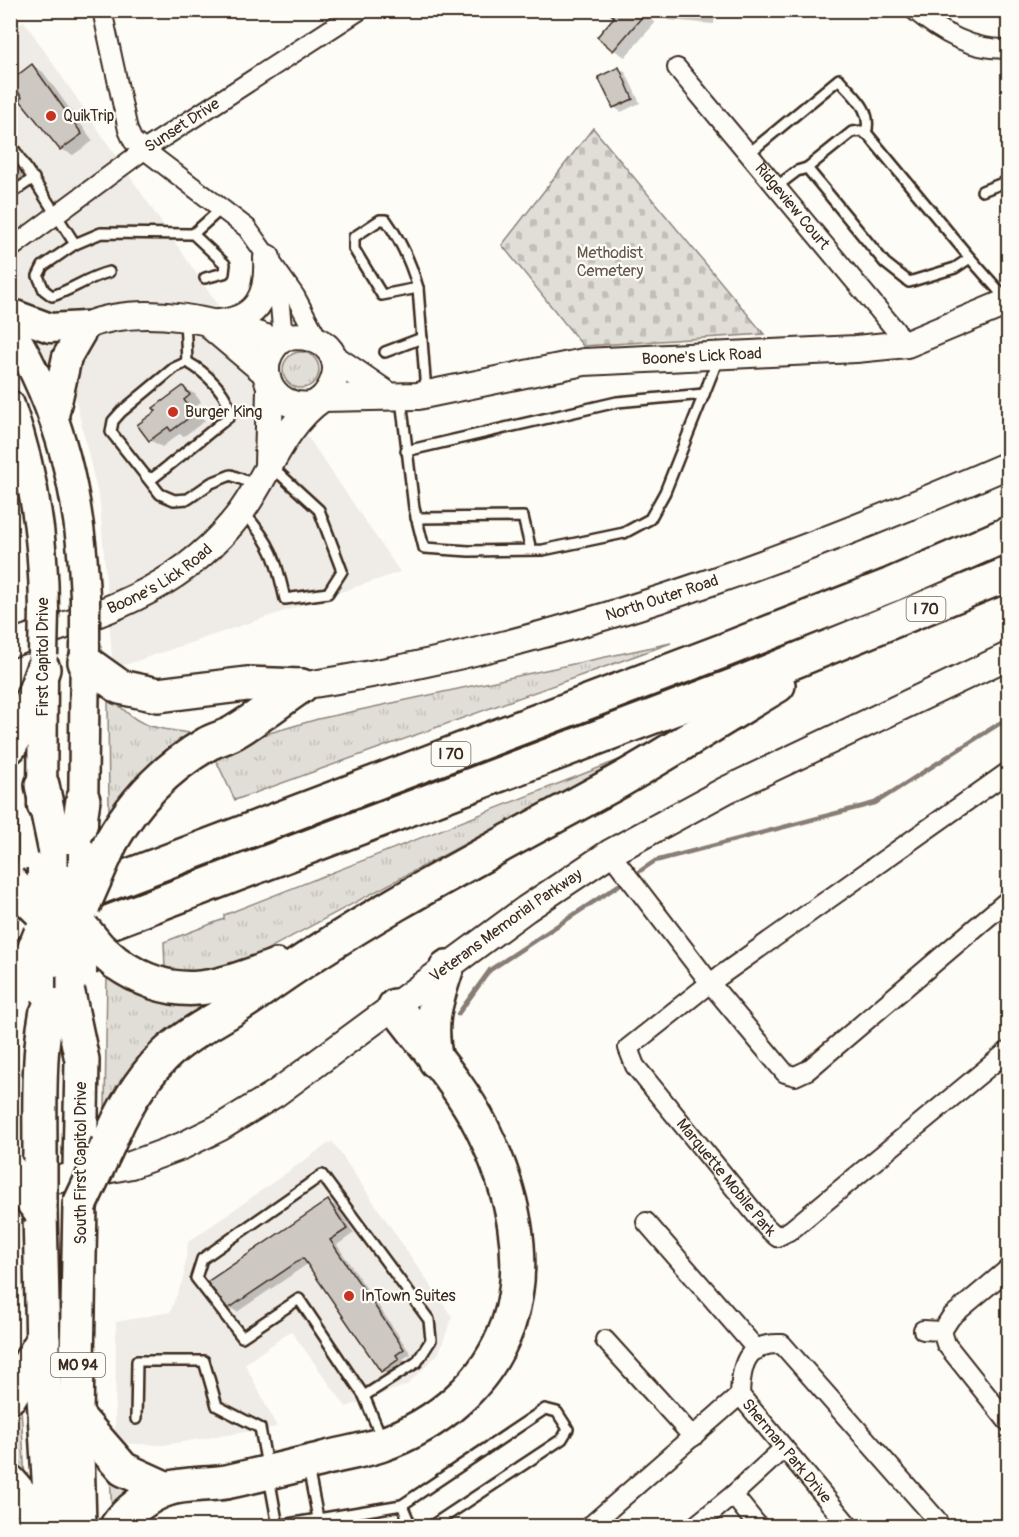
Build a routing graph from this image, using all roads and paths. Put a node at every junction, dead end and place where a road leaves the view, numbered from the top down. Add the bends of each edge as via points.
1 (102, 10) edge
2 (914, 10) edge
3 (358, 11) edge
4 (1008, 49) edge
5 (677, 68) dead end
6 (866, 134) junction
7 (10, 143) edge
8 (144, 150) junction
9 (748, 154) junction
10 (807, 168) junction
11 (34, 178) junction
12 (1008, 181) edge
13 (776, 187) junction
14 (982, 191) dead end
15 (10, 194) edge
16 (221, 209) junction
17 (56, 216) junction
18 (193, 234) junction
19 (75, 244) junction
20 (10, 249) edge
21 (970, 258) junction
22 (272, 265) junction
23 (109, 272) dead end
24 (205, 278) dead end
25 (418, 288) junction
26 (1008, 302) edge
27 (10, 313) edge
28 (197, 322) junction
29 (85, 326) junction
30 (10, 328) edge
31 (422, 338) junction
32 (318, 339) junction
33 (280, 340) junction
34 (907, 344) junction
35 (385, 352) dead end
36 (720, 354) junction
37 (334, 359) junction
38 (187, 362) junction
39 (268, 380) junction
40 (426, 394) junction
41 (704, 394) junction
42 (394, 396) junction
43 (317, 401) junction
44 (10, 405) edge
45 (54, 416) junction
46 (19, 449) edge
47 (406, 451) junction
48 (1008, 465) edge
49 (263, 475) junction
50 (149, 477) junction
51 (242, 511) junction
52 (416, 518) junction
53 (1004, 535) edge
54 (531, 550) junction
55 (1008, 574) edge
56 (10, 644) edge
57 (843, 644) junction
58 (85, 651) junction
59 (1008, 656) edge
60 (43, 662) junction
61 (301, 686) junction
62 (10, 746) edge
63 (1008, 772) edge
64 (42, 785) joint
65 (84, 800) joint
66 (610, 854) junction
67 (10, 882) edge
68 (67, 890) junction
69 (1008, 900) edge
70 (10, 921) edge
71 (314, 952) junction
72 (10, 960) edge
73 (447, 967) junction
74 (710, 983) junction
75 (46, 985) edge
76 (395, 1006) junction
77 (1008, 1051) edge
78 (436, 1061) junction
79 (94, 1146) junction
80 (10, 1171) edge
81 (10, 1188) edge
82 (40, 1211) junction
83 (646, 1222) dead end
84 (1008, 1269) edge
85 (922, 1330) dead end
86 (942, 1331) junction
87 (43, 1340) junction
88 (605, 1340) dead end
89 (757, 1350) junction
90 (740, 1395) junction
91 (10, 1396) edge
92 (364, 1396) junction
93 (76, 1415) junction
94 (136, 1419) dead end
95 (1008, 1422) edge
96 (693, 1437) junction
97 (385, 1443) junction
98 (784, 1448) junction
99 (307, 1463) junction
100 (270, 1472) junction
101 (10, 1482) edge
102 (167, 1489) junction
103 (733, 1495) junction
104 (402, 1505) junction
105 (318, 1518) junction
106 (277, 1526) edge
107 (47, 1527) edge
108 (52, 1527) edge
109 (79, 1527) edge
110 (117, 1527) edge
111 (411, 1527) edge
112 (431, 1527) edge
113 (590, 1527) edge
114 (695, 1527) edge
115 (758, 1527) edge
116 (849, 1527) edge
117 (937, 1527) edge

1 - 8 street via 128,130
2 - 4 street via 965,44
3 - 8 street, Sunset Drive
5 - 9 street, Ridgeview Court
6 - 9 lane via 868,114 839,79
6 - 10 lane via 852,132
6 - 21 lane
7 - 11 lane
8 - 16 street
8 - 17 street, Sunset Drive
9 - 13 street, Ridgeview Court
10 - 13 lane
10 - 21 lane via 885,263 909,282 955,268
11 - 15 lane
11 - 17 lane
12 - 14 lane
13 - 34 street, Ridgeview Court
16 - 18 lane
16 - 22 street via 246,228
17 - 19 lane
17 - 20 street, Sunset Drive
18 - 19 lane via 101,233
18 - 24 lane via 225,264 224,273
19 - 23 lane via 43,266 38,276 44,290 52,296 64,293 91,277
21 - 26 lane
22 - 28 street via 260,302 241,319
22 - 32 street
22 - 33 street
25 - 25 lane via 410,260 386,220 380,219 354,237 354,249 382,295
25 - 31 lane
26 - 34 street, Boone's Lick Road
27 - 29 main road via 50,328
28 - 29 street via 167,316 121,316
28 - 33 street
28 - 38 lane
28 - 39 street
29 - 45 main road via 67,357
30 - 45 main road
31 - 35 lane
31 - 40 lane
32 - 33 street via 300,335
32 - 37 street
33 - 39 street via 269,354
34 - 36 street, Boone's Lick Road
36 - 40 street, Boone's Lick Road via 584,362
36 - 41 lane
37 - 42 street
37 - 43 street via 335,379
38 - 50 lane via 174,368 113,421 111,432
38 - 50 lane via 203,370 226,401 230,416 153,478
39 - 43 street via 285,402 294,405
39 - 49 street, Boone's Lick Road
40 - 42 street, Boone's Lick Road
41 - 47 lane via 617,402
41 - 54 lane via 665,492 650,519 624,533
42 - 43 street, Boone's Lick Road
42 - 47 lane
43 - 49 street, Boone's Lick Road
44 - 46 main road, First Capitol Drive
45 - 58 main road, bridge via 76,494 83,549
46 - 60 main road, First Capitol Drive, bridge via 38,514 44,566
47 - 52 lane
48 - 61 street, North Outer Road via 900,512 737,573 589,620 412,667
49 - 50 lane via 231,475 188,499 174,500 160,494
49 - 51 street, Boone's Lick Road
49 - 51 lane via 319,510 342,571 328,593 285,599 275,557 264,535
51 - 56 street, Boone's Lick Road via 200,557 152,591 116,608
52 - 54 lane via 424,548
52 - 54 lane via 523,517
53 - 70 highway, I 70 via 891,585 725,650
55 - 57 highway, I 70
57 - 71 highway via 676,748 438,878
57 - 72 highway, I 70
58 - 61 highway via 120,687 158,695 247,684
58 - 65 main road
59 - 66 street, Veterans Memorial Parkway via 726,790
60 - 62 highway via 26,716
60 - 64 main road, First Capitol Drive
61 - 68 highway via 235,733 209,743 158,779
63 - 74 street, Marquette Mobile Park
64 - 68 highway, South First Capitol Drive
65 - 68 highway
66 - 73 street, Veterans Memorial Parkway
66 - 74 street
67 - 68 highway, bridge
68 - 71 highway, bridge via 99,948 148,982 208,989
68 - 75 highway, South First Capitol Drive, bridge
68 - 75 highway, bridge
69 - 74 street via 808,1070 795,1076 785,1073
71 - 79 highway via 164,1056
73 - 76 street, Veterans Memorial Parkway
73 - 78 highway via 431,1018
74 - 77 street, Marquette Mobile Park via 628,1048 635,1065 777,1237 791,1230
75 - 79 highway, South First Capitol Drive via 82,1060
75 - 82 highway, MO 94, bridge via 41,1037
76 - 78 highway
76 - 81 street, Veterans Memorial Parkway via 275,1094 192,1141 130,1165
78 - 97 highway via 482,1128 497,1168 511,1208 519,1260 518,1285 505,1334 478,1379 442,1415 423,1428
79 - 93 highway, South First Capitol Drive / MO 94, bridge via 80,1204
80 - 82 highway, bridge
82 - 87 highway, MO 94
83 - 89 street
84 - 86 street via 951,1317
85 - 86 street
86 - 95 street via 946,1344
87 - 91 highway
87 - 108 highway, MO 94
88 - 96 street
89 - 90 street via 741,1368
89 - 117 street via 767,1343 782,1344 937,1520
90 - 96 street, Sherman Park Drive
90 - 98 street, Sherman Park Drive
92 - 92 lane via 299,1299 242,1337 196,1278 202,1259 322,1175 429,1320 431,1340 417,1362
92 - 97 lane
93 - 102 highway via 123,1469
93 - 109 highway, South First Capitol Drive / MO 94
94 - 100 lane via 137,1361 204,1361 217,1406 260,1428
96 - 113 street, Sherman Park Drive
97 - 99 highway
98 - 103 street
98 - 116 street, Sherman Park Drive
99 - 100 highway
99 - 105 lane
100 - 102 highway
100 - 106 lane
101 - 107 highway
102 - 110 highway via 136,1507
103 - 114 street
103 - 115 street
104 - 105 lane
104 - 111 lane
104 - 112 lane via 545,1409 557,1412 568,1429 562,1439
105 - 106 lane

